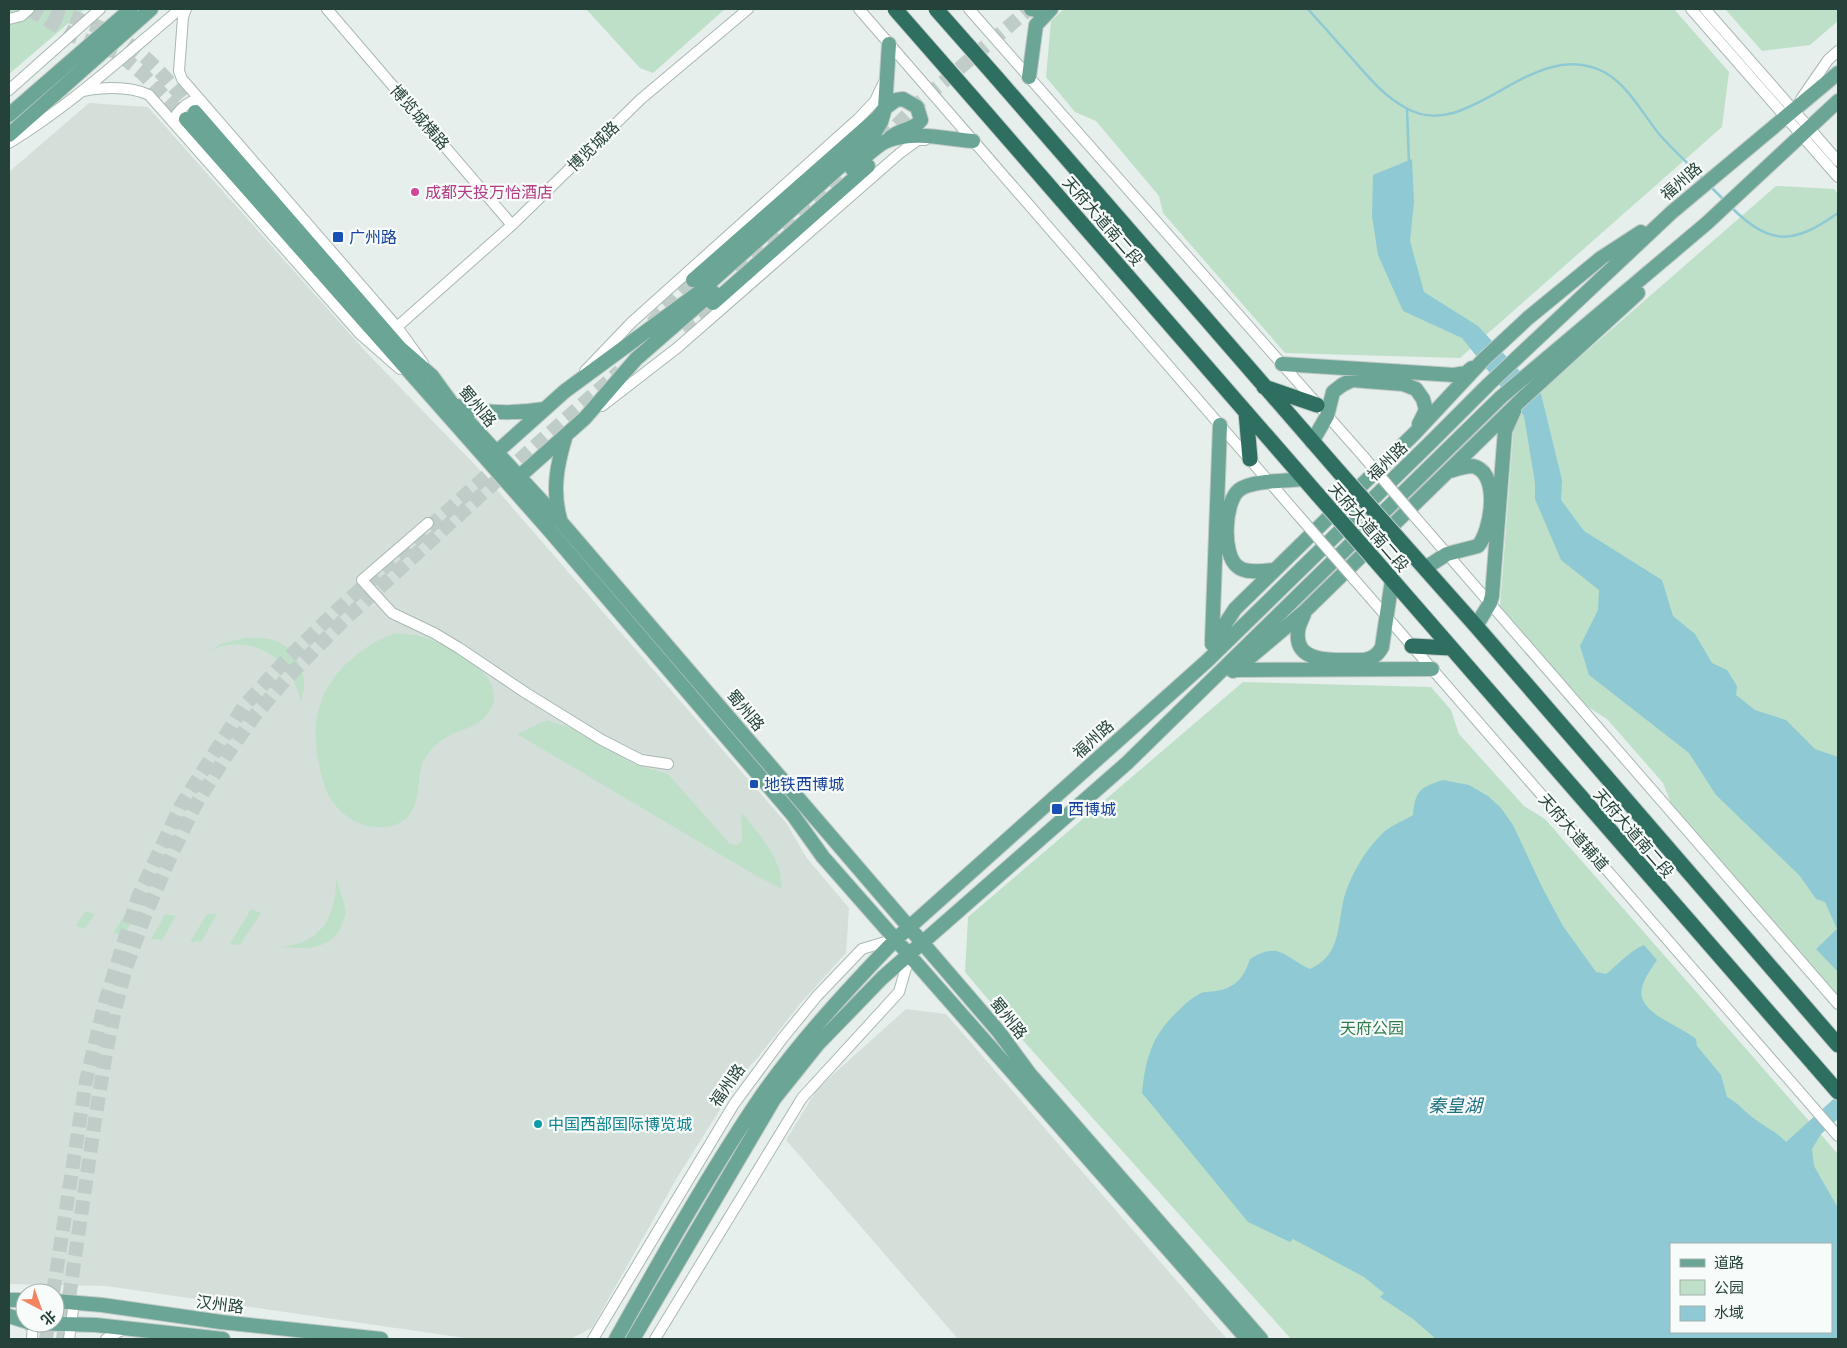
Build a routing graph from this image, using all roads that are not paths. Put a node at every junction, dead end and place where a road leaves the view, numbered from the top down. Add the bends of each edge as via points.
1 (29, 9) edge
2 (100, 9) edge
3 (131, 9) edge
4 (151, 9) edge
5 (180, 9) edge
6 (186, 9) edge
7 (327, 9) edge
8 (748, 9) edge
9 (858, 9) edge
10 (895, 9) edge
11 (936, 9) edge
12 (969, 9) edge
13 (1031, 9) edge
14 (1042, 9) edge
15 (1050, 9) edge
16 (1691, 9) edge
17 (1705, 9) edge
18 (9, 19) edge
19 (889, 44) junction
20 (1838, 51) edge
21 (1838, 73) edge
22 (886, 76) junction
23 (1029, 77) junction
24 (9, 90) edge
25 (83, 91) junction
26 (1838, 101) edge
27 (885, 108) junction
28 (1838, 110) edge
29 (188, 113) junction
30 (1790, 114) junction
31 (9, 115) edge
32 (1822, 117) junction
33 (9, 134) edge
34 (918, 135) junction
35 (1801, 136) junction
36 (942, 138) junction
37 (887, 140) junction
38 (973, 141) junction
39 (9, 143) edge
40 (1838, 161) edge
41 (1838, 177) edge
42 (1672, 212) junction
43 (512, 225) junction
44 (1693, 235) junction
45 (693, 280) tunnel mouth
46 (713, 303) tunnel mouth
47 (397, 327) junction
48 (1484, 359) junction
49 (1282, 364) junction
50 (432, 376) junction
51 (1263, 386) junction
52 (565, 391) junction
53 (1523, 398) junction
54 (453, 406) junction
55 (546, 409) junction
56 (1322, 410) junction
57 (1246, 412) junction
58 (585, 418) junction
59 (1220, 424) junction
60 (1414, 433) junction
61 (567, 434) junction
62 (1312, 442) junction
63 (491, 457) junction
64 (1250, 459) junction
65 (1446, 472) junction
66 (1304, 479) junction
67 (514, 481) junction
68 (1270, 482) junction
69 (561, 522) junction
70 (428, 523) dead end
71 (1447, 554) junction
72 (1424, 568) junction
73 (1274, 570) junction
74 (1392, 580) junction
75 (1490, 603) junction
76 (1305, 611) junction
77 (1387, 618) junction
78 (1476, 626) junction
79 (1212, 644) junction
80 (1412, 646) junction
81 (1451, 648) junction
82 (1432, 669) junction
83 (1235, 670) junction
84 (1121, 737) junction
85 (1127, 763) junction
86 (668, 764) dead end
87 (909, 928) junction
88 (896, 939) junction
89 (922, 943) junction
90 (910, 954) junction
91 (1838, 1004) edge
92 (1838, 1045) edge
93 (1838, 1092) edge
94 (1835, 1132) edge
95 (65, 1302) edge
96 (74, 1302) junction
97 (65, 1325) edge
98 (70, 1325) junction
99 (124, 1329) junction
100 (70, 1339) edge
101 (106, 1339) edge
102 (223, 1339) edge
103 (381, 1339) edge
104 (593, 1339) edge
105 (616, 1339) edge
106 (633, 1339) edge
107 (655, 1339) edge
108 (1247, 1339) edge
109 (1260, 1339) edge

1 - 18 street via 21,16
2 - 24 street
3 - 31 main road
4 - 33 main road
5 - 25 street
6 - 29 street via 179,71
7 - 43 street, 博览城横路
8 - 43 street, 博览城路 via 641,99
9 - 19 street, 天府大道辅道
10 - 57 highway, 天府大道南二段, bridge
11 - 51 highway, 天府大道南二段, bridge
12 - 23 street
13 - 14 main road
15 - 23 main road via 1036,25
16 - 30 street
17 - 30 street
19 - 22 main road
19 - 38 street, 天府大道辅道
20 - 30 street
21 - 30 main road, 福州路
22 - 27 main road
22 - 52 street via 876,101 858,119 632,322
23 - 49 street
25 - 29 street via 124,89 141,92
25 - 39 street
26 - 32 main road, 福州路
27 - 37 main road via 903,99 917,107 921,120 918,125 893,134
27 - 45 main road via 878,118
27 - 52 main road via 871,139 795,208 696,294
28 - 32 street
29 - 47 street
29 - 50 main road, 蜀州路 via 400,348
29 - 63 main road, 蜀州路 via 422,388
30 - 35 street
30 - 40 street
30 - 42 main road, 福州路
32 - 35 main road, 福州路
34 - 36 main road
34 - 37 main road
34 - 46 main road via 873,162
35 - 41 street
35 - 44 main road, 福州路
36 - 38 main road
36 - 58 street via 918,140 900,153 677,348
37 - 58 main road via 636,359
38 - 59 street, 天府大道辅道
42 - 48 main road via 1601,258
42 - 84 main road, 福州路 via 1489,384 1206,661
43 - 47 street, 博览城路
44 - 53 main road via 1634,297
44 - 85 main road, 福州路 via 1501,397
47 - 50 street
48 - 49 main road via 1466,373 1454,376
48 - 60 main road
49 - 56 street
50 - 54 main road, 蜀州路
51 - 56 highway
51 - 62 highway, 天府大道南二段
52 - 55 main road
53 - 65 main road
53 - 75 main road via 1505,431
54 - 55 main road via 472,411 515,413
54 - 63 main road, 蜀州路
55 - 63 main road
56 - 60 main road via 1333,392 1352,380 1403,384 1416,390 1426,410
56 - 62 main road
56 - 71 street, bridge
57 - 64 highway
57 - 66 highway, 天府大道南二段
58 - 61 main road
59 - 64 street, 天府大道辅道
59 - 79 main road
60 - 73 main road
61 - 67 main road
61 - 69 main road via 558,460 555,501
62 - 72 highway, 天府大道南二段, bridge
63 - 67 main road, 蜀州路
64 - 68 street, 天府大道辅道
65 - 71 main road via 1466,466 1477,467 1485,475 1492,498 1487,530 1478,546
65 - 76 main road
66 - 68 main road
66 - 74 highway, 天府大道南二段, bridge
67 - 69 main road, 蜀州路
67 - 88 main road, 蜀州路 via 550,531
68 - 73 main road via 1250,485 1239,490 1232,499 1228,509 1228,545 1231,560 1238,568 1259,572
68 - 77 street, 天府大道辅道, bridge
69 - 87 main road, 蜀州路
70 - 86 street via 362,580 392,612 459,648 602,740 641,760
71 - 72 main road
71 - 75 street
72 - 78 highway, 天府大道南二段
73 - 79 main road via 1235,609
74 - 77 main road
74 - 81 highway, 天府大道南二段
75 - 78 main road
75 - 91 street
76 - 77 main road via 1298,641 1308,655 1316,659 1364,660 1378,654
76 - 83 main road
77 - 80 street, 天府大道辅道
78 - 92 highway, 天府大道南二段
79 - 84 main road
80 - 81 highway
80 - 82 street, 天府大道辅道
81 - 93 highway, 天府大道南二段
82 - 83 main road
82 - 94 street, 天府大道辅道
83 - 85 main road
84 - 87 main road, 福州路
85 - 89 main road, 福州路
87 - 88 main road, 福州路
87 - 89 main road, 蜀州路
88 - 90 main road, 蜀州路
88 - 104 street, 福州路 via 862,949 782,1039 734,1104
88 - 105 main road, 福州路 via 821,1022 754,1106
89 - 90 main road, 福州路
89 - 109 main road, 蜀州路 via 999,1032 1029,1073
90 - 106 main road, 福州路 via 818,1044 774,1099
90 - 107 street via 899,992 802,1098
90 - 108 main road, 蜀州路
95 - 96 main road, 汉州路
96 - 98 street
96 - 103 main road, 汉州路
97 - 98 main road
98 - 99 main road
98 - 100 street
99 - 101 street
99 - 102 main road

